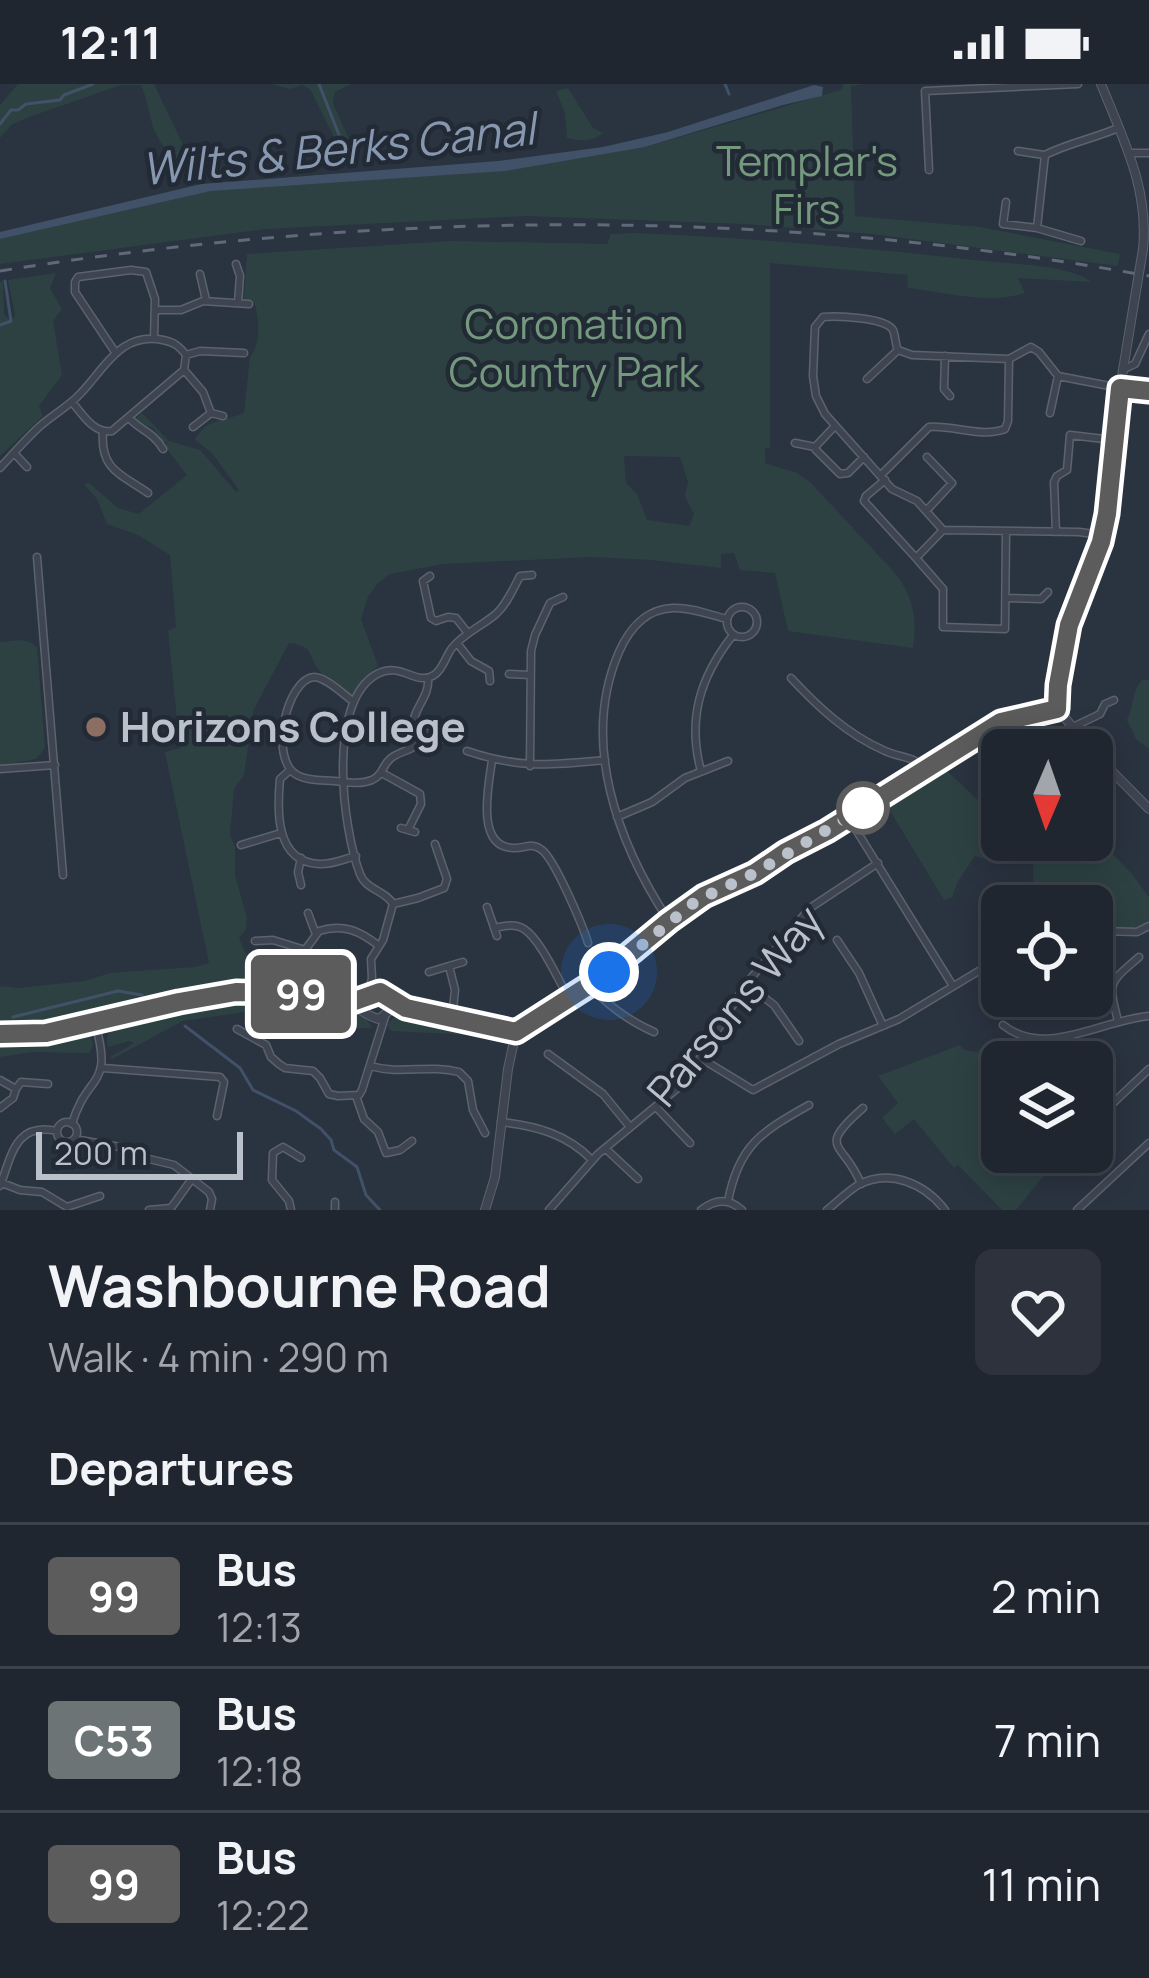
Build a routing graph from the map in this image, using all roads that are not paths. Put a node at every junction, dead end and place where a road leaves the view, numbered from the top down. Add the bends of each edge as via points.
1 (1078, 84) edge
2 (1101, 84) edge
3 (1120, 127) junction
4 (1018, 151) dead end
5 (1130, 153) junction
6 (1149, 153) edge
7 (1045, 155) junction
8 (929, 170) dead end
9 (1006, 202) dead end
10 (1037, 228) junction
11 (1081, 241) dead end
12 (236, 264) dead end
13 (200, 274) dead end
14 (206, 301) junction
15 (238, 303) junction
16 (249, 304) dead end
17 (156, 310) junction
18 (1149, 334) edge
19 (154, 339) junction
20 (898, 350) junction
21 (115, 352) junction
22 (244, 353) dead end
23 (186, 355) junction
24 (944, 356) junction
25 (1009, 358) junction
26 (1124, 369) junction
27 (184, 370) junction
28 (1058, 376) junction
29 (868, 379) dead end
30 (1120, 388) junction
31 (1149, 391) edge
32 (936, 396) dead end
33 (72, 402) junction
34 (211, 413) junction
35 (1050, 413) dead end
36 (223, 416) dead end
37 (129, 418) junction
38 (193, 427) dead end
39 (834, 427) junction
40 (103, 432) junction
41 (1104, 439) dead end
42 (795, 443) dead end
43 (815, 447) junction
44 (163, 449) dead end
45 (14, 453) junction
46 (864, 457) junction
47 (926, 458) dead end
48 (27, 467) dead end
49 (0, 468) edge
50 (883, 478) junction
51 (148, 494) dead end
52 (926, 511) junction
53 (943, 530) junction
54 (1006, 532) junction
55 (1056, 532) junction
56 (1102, 535) junction
57 (38, 557) dead end
58 (916, 558) junction
59 (508, 569) dead end
60 (532, 575) dead end
61 (520, 576) junction
62 (413, 578) dead end
63 (563, 597) dead end
64 (1005, 598) junction
65 (1043, 600) dead end
66 (727, 619) junction
67 (933, 627) dead end
68 (943, 627) junction
69 (1005, 629) junction
70 (1015, 629) dead end
71 (468, 633) junction
72 (733, 635) junction
73 (457, 643) junction
74 (509, 674) dead end
75 (530, 675) junction
76 (428, 677) junction
77 (791, 678) dead end
78 (490, 681) dead end
79 (1114, 700) dead end
80 (354, 703) junction
81 (1057, 709) junction
82 (440, 721) dead end
83 (1072, 727) joint
84 (434, 732) junction
85 (416, 735) junction
86 (442, 739) dead end
87 (467, 751) dead end
88 (492, 760) junction
89 (605, 760) junction
90 (728, 761) dead end
91 (55, 765) junction
92 (530, 766) junction
93 (927, 769) junction
94 (0, 770) edge
95 (290, 770) junction
96 (700, 772) junction
97 (1113, 772) edge
98 (382, 773) junction
99 (344, 782) junction
100 (1149, 809) edge
101 (616, 817) junction
102 (848, 817) junction
103 (408, 830) dead end
104 (281, 833) junction
105 (435, 844) dead end
106 (241, 845) dead end
107 (356, 856) junction
108 (301, 859) junction
109 (878, 863) junction
110 (64, 874) dead end
111 (302, 885) dead end
112 (393, 904) junction
113 (488, 907) dead end
114 (308, 913) dead end
115 (669, 921) junction
116 (1149, 926) edge
117 (1113, 931) edge
118 (315, 933) junction
119 (837, 940) dead end
120 (255, 941) dead end
121 (587, 943) dead end
122 (379, 946) junction
123 (1138, 957) dead end
124 (463, 962) dead end
125 (449, 966) junction
126 (981, 970) edge
127 (429, 972) dead end
128 (372, 978) junction
129 (746, 984) junction
130 (590, 985) junction
131 (953, 986) junction
132 (385, 995) junction
133 (367, 997) junction
134 (569, 998) junction
135 (346, 1002) junction
136 (406, 1008) junction
137 (387, 1015) junction
138 (369, 1016) junction
139 (1149, 1016) edge
140 (452, 1018) junction
141 (1118, 1022) junction
142 (95, 1023) junction
143 (1003, 1024) dead end
144 (883, 1026) junction
145 (237, 1029) dead end
146 (379, 1030) junction
147 (516, 1032) junction
148 (654, 1032) dead end
149 (0, 1034) edge
150 (799, 1040) dead end
151 (548, 1054) dead end
152 (700, 1058) junction
153 (370, 1066) junction
154 (103, 1068) junction
155 (1149, 1069) edge
156 (0, 1080) edge
157 (48, 1084) dead end
158 (16, 1089) junction
159 (753, 1090) junction
160 (356, 1096) junction
161 (764, 1098) dead end
162 (1113, 1103) edge
163 (808, 1105) dead end
164 (656, 1107) junction
165 (0, 1108) edge
166 (863, 1108) dead end
167 (217, 1116) dead end
168 (501, 1122) junction
169 (72, 1124) junction
170 (630, 1127) junction
171 (58, 1131) junction
172 (485, 1133) dead end
173 (74, 1139) junction
174 (412, 1141) dead end
175 (690, 1143) dead end
176 (1149, 1143) edge
177 (605, 1148) junction
178 (301, 1158) dead end
179 (592, 1160) junction
180 (638, 1179) dead end
181 (190, 1180) junction
182 (1, 1184) edge
183 (860, 1184) junction
184 (100, 1196) dead end
185 (728, 1201) junction
186 (149, 1210) edge
187 (210, 1210) edge
188 (291, 1210) edge
189 (485, 1210) edge
190 (549, 1210) edge
191 (701, 1210) edge
192 (742, 1210) edge
193 (827, 1210) edge
194 (945, 1210) edge
195 (1077, 1210) edge

1 - 8 street via 925,91
2 - 3 street
3 - 5 street
3 - 7 street
4 - 7 street
5 - 6 street
5 - 26 street, bridge via 1145,214
7 - 10 street
9 - 10 street via 1004,224
10 - 11 street
12 - 15 street
13 - 14 street
14 - 15 street
14 - 17 street
15 - 16 street
17 - 19 street
17 - 21 street via 142,269 76,280 75,292
18 - 26 street via 1135,364
19 - 21 street
19 - 23 street
20 - 24 street
20 - 29 street
20 - 39 street via 888,325 818,320 814,388
21 - 33 street
22 - 23 street
23 - 27 street
24 - 25 street
24 - 32 street via 947,392
25 - 28 street via 1034,348
25 - 50 street via 1005,429 928,428
26 - 30 street
27 - 34 street
27 - 37 street
28 - 30 street
28 - 35 street
30 - 31 street
30 - 56 street
33 - 40 street
33 - 45 street
34 - 36 street
34 - 38 street
37 - 40 street
37 - 44 street
39 - 43 street
39 - 46 street
40 - 51 street via 104,459
41 - 55 street via 1065,435 1067,470 1054,482
42 - 43 street
43 - 46 street via 840,473
45 - 48 street
45 - 49 street
46 - 50 street
47 - 52 street via 956,483
50 - 52 street
50 - 58 street via 861,503
52 - 53 street
53 - 54 street
53 - 58 street
54 - 55 street
54 - 64 street
55 - 56 street
56 - 81 street via 1069,625
57 - 91 street
58 - 68 street via 943,589
59 - 61 street
60 - 61 street
61 - 71 street via 502,608
62 - 71 street via 427,578 431,618 456,618
63 - 75 street via 550,603 538,627
64 - 65 street
64 - 69 street
66 - 72 street
66 - 72 street via 739,607 757,617 749,636
66 - 89 street via 672,608 638,622 608,685
67 - 68 street
68 - 69 street
69 - 70 street
71 - 73 street
72 - 96 street via 695,709
73 - 76 street
73 - 78 street via 471,661 493,669
74 - 75 street
75 - 92 street
76 - 80 street via 384,672
76 - 85 street
77 - 93 street via 835,721
79 - 83 street
80 - 95 street via 321,679 306,680 283,724
80 - 99 street
81 - 83 street
81 - 93 street via 1001,722
82 - 84 street
84 - 85 street
84 - 86 street
85 - 98 street via 413,748 391,758
87 - 88 street
88 - 92 street
88 - 121 street via 486,801 493,836 548,855
89 - 92 street
89 - 101 street
90 - 96 street
91 - 94 street
91 - 110 street
93 - 102 street
95 - 99 street
95 - 104 street via 280,782
96 - 101 street
97 - 100 street
98 - 99 street
98 - 103 street via 420,794
99 - 107 street
101 - 115 street
102 - 109 street
102 - 115 street
104 - 106 street
104 - 108 street
105 - 112 street via 444,888
107 - 108 street
107 - 112 street via 363,880
108 - 111 street
109 - 129 street, Parsons Way via 810,908
109 - 131 street
112 - 122 street
113 - 134 street via 496,932 526,931
114 - 118 street
115 - 130 street
116 - 117 street
118 - 120 street via 304,950
118 - 122 street via 342,926
119 - 144 street
122 - 128 street
123 - 141 street via 1113,980
124 - 125 street
125 - 127 street
125 - 140 street
126 - 131 street
128 - 132 street
128 - 133 street
129 - 150 street
129 - 152 street, Parsons Way
130 - 134 street
130 - 148 street via 639,1029
131 - 144 street
132 - 133 street
132 - 136 street
132 - 137 street
133 - 135 street
133 - 138 street
134 - 147 street
135 - 138 street
135 - 142 street via 249,991
136 - 137 street
136 - 140 street
137 - 138 street
137 - 146 street
138 - 146 street
139 - 141 street
140 - 147 street
141 - 143 street via 1043,1041
142 - 149 street
142 - 154 street
144 - 159 street
145 - 160 street via 285,1068 313,1071 329,1094
146 - 153 street
147 - 168 street
151 - 170 street via 602,1094
152 - 159 street
152 - 164 street, Parsons Way
153 - 160 street
153 - 172 street via 459,1072
154 - 167 street via 220,1077
154 - 169 street
155 - 162 street
156 - 158 street
157 - 158 street
158 - 165 street
159 - 161 street
160 - 174 street via 386,1153
163 - 185 street via 752,1142
164 - 170 street, Parsons Way
164 - 175 street
166 - 183 street via 836,1139
168 - 179 street via 552,1132
168 - 189 street
169 - 171 street
169 - 173 street
170 - 177 street, Parsons Way
171 - 173 street via 64,1141
171 - 182 street via 36,1129 11,1145
173 - 181 street via 162,1160
176 - 195 street
177 - 179 street, Parsons Way
177 - 180 street
178 - 188 street via 283,1147 273,1153 272,1180
179 - 190 street, Parsons Way
181 - 186 street via 171,1208
181 - 187 street via 209,1192
182 - 184 street via 67,1207
183 - 193 street
183 - 194 street via 908,1181
185 - 191 street
185 - 192 street

